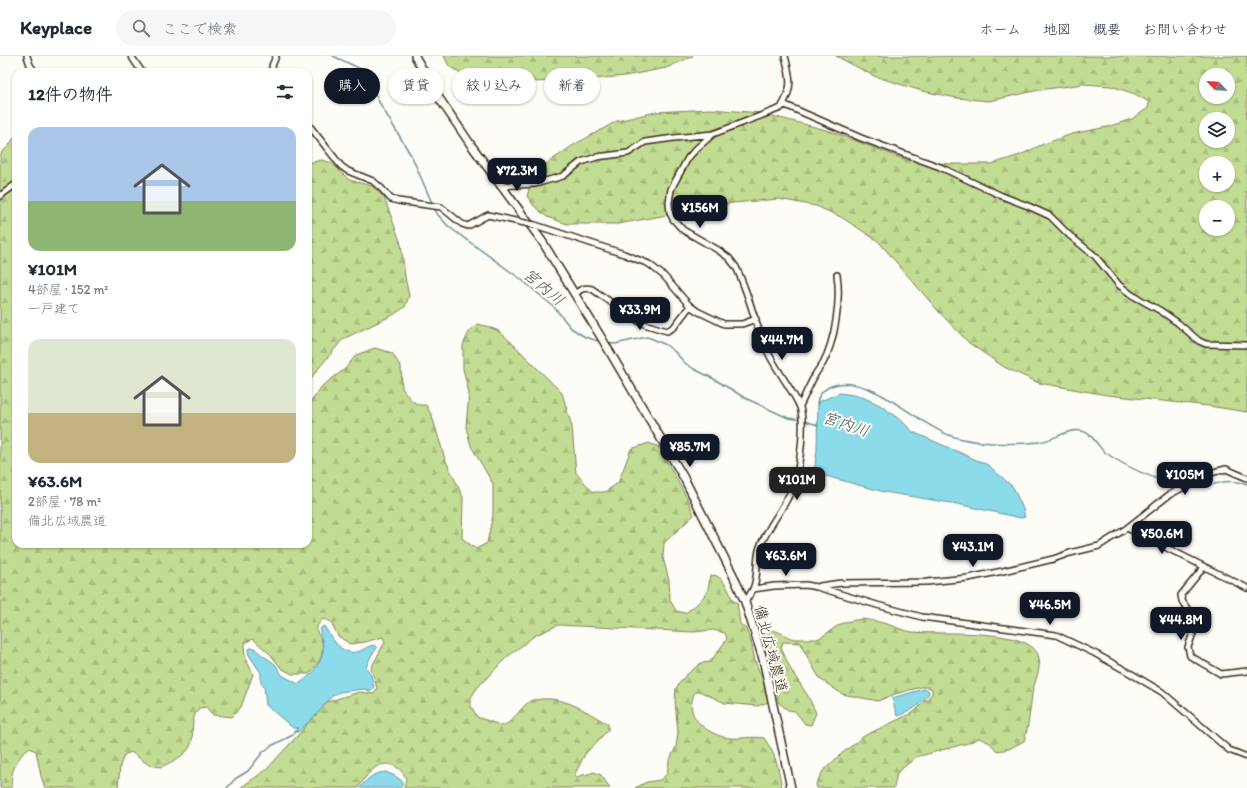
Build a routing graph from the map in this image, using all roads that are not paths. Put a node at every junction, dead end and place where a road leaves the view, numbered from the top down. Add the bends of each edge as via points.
1 (27, 56) edge
2 (131, 56) edge
3 (276, 56) edge
4 (415, 56) edge
5 (785, 56) edge
6 (32, 68) edge
7 (139, 68) edge
8 (272, 68) edge
9 (784, 104) junction
10 (312, 129) edge
11 (713, 134) junction
12 (500, 186) junction
13 (12, 187) edge
14 (0, 196) edge
15 (837, 275) dead end
16 (575, 294) junction
17 (690, 306) junction
18 (756, 319) junction
19 (1247, 345) edge
20 (800, 406) junction
21 (1247, 478) edge
22 (1128, 528) junction
23 (1204, 567) junction
24 (817, 587) junction
25 (1247, 588) edge
26 (754, 589) junction
27 (745, 602) junction
28 (1247, 671) edge
29 (1247, 756) edge
30 (790, 788) edge

1 - 6 street
2 - 7 street
3 - 8 street
4 - 12 street, 備北広域農道 via 437,95
5 - 9 street via 790,78
9 - 11 street via 781,108
9 - 19 street via 861,138 940,167 1050,216 1096,256 1120,285 1178,323 1199,341 1206,344
10 - 17 street, bridge via 341,166 372,181 391,199 441,207 468,226 488,215 535,225 624,254 649,264 664,276
11 - 12 street via 646,142 628,153 581,162 563,176 535,184
11 - 18 street via 688,158 671,190 670,213 683,230 729,258 736,267
12 - 16 street, 備北広域農道 via 542,241
13 - 14 street
15 - 20 street via 839,285 832,339 823,363
16 - 17 street via 581,289 592,288 642,323 667,330 674,328
16 - 27 street, 備北広域農道 via 684,478
17 - 18 street via 697,312 724,324 742,324
18 - 20 street via 764,345
20 - 26 street via 801,443 796,480 788,500 760,547
21 - 22 street via 1226,469 1210,473 1169,495
22 - 23 street
22 - 24 street via 1099,546 1003,572 927,582 848,583
23 - 25 street
23 - 28 street via 1181,595 1182,601 1195,620 1195,628 1188,647 1190,656 1222,674
24 - 26 street via 774,586
24 - 29 street via 922,617 1056,636 1094,653 1162,692 1229,750
26 - 27 street
27 - 30 street, 備北広域農道 via 763,659

